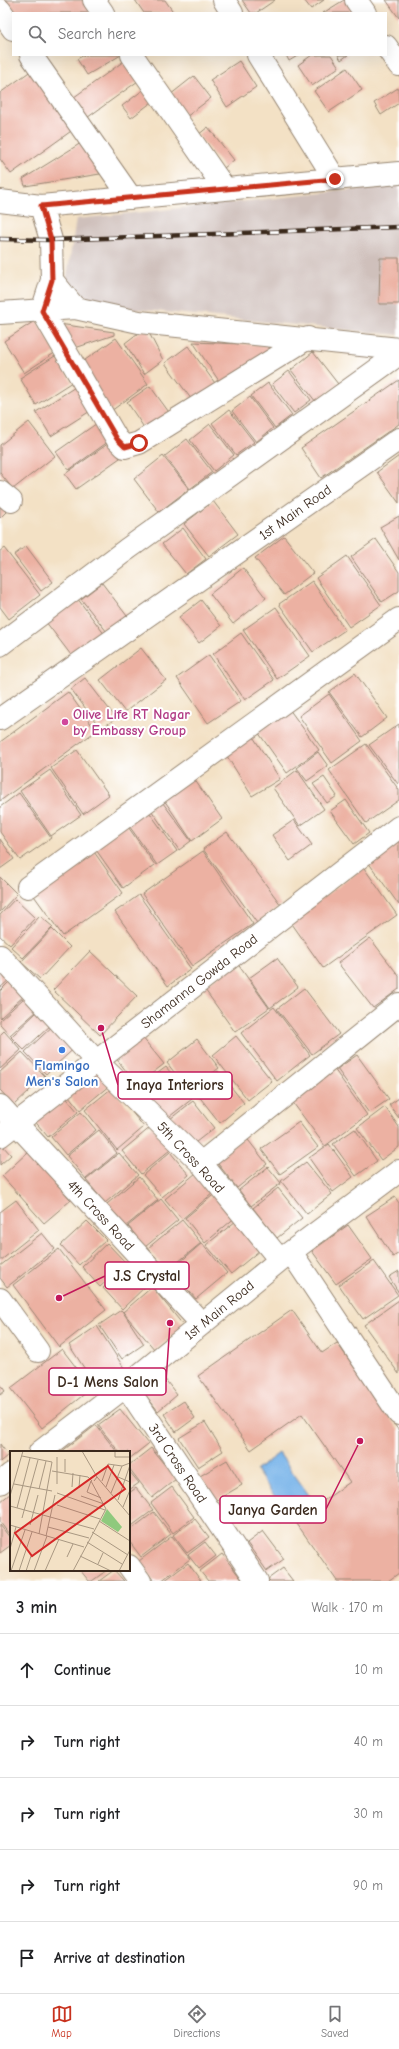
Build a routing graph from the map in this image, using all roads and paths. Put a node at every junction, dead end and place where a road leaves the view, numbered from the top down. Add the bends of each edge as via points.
1 (94, 0) edge
2 (224, 0) edge
3 (356, 0) edge
4 (0, 10) edge
5 (102, 12) edge
6 (231, 12) edge
7 (364, 12) edge
8 (12, 28) edge
9 (387, 47) edge
10 (32, 56) edge
11 (133, 56) edge
12 (259, 56) edge
13 (399, 65) edge
14 (399, 173) edge
15 (335, 179) junction
16 (225, 189) junction
17 (131, 198) junction
18 (0, 201) edge
19 (41, 206) junction
20 (52, 280) junction
21 (75, 308) junction
22 (42, 311) junction
23 (0, 314) edge
24 (308, 338) junction
25 (399, 349) edge
26 (399, 354) edge
27 (399, 438) edge
28 (399, 619) edge
29 (0, 644) edge
30 (0, 719) edge
31 (399, 827) edge
32 (28, 887) dead end
33 (0, 956) edge
34 (399, 1004) edge
35 (96, 1061) junction
36 (0, 1106) edge
37 (8, 1130) edge
38 (201, 1164) junction
39 (399, 1171) edge
40 (285, 1256) junction
41 (0, 1300) edge
42 (202, 1324) junction
43 (38, 1351) dead end
44 (126, 1386) junction
45 (399, 1414) edge
46 (44, 1451) edge
47 (10, 1475) edge
48 (0, 1483) edge
49 (130, 1567) edge
50 (140, 1581) edge
51 (257, 1581) edge

1 - 5 street
2 - 6 street
3 - 7 street
4 - 8 street
9 - 13 street
10 - 17 street
11 - 16 street
12 - 15 street
14 - 15 street
15 - 16 street
16 - 17 street
17 - 19 street
18 - 19 street
19 - 20 street via 51,240
20 - 21 street
20 - 22 street
21 - 22 street
21 - 24 street via 139,322
22 - 23 street
22 - 24 street via 117,439 125,447 139,443
24 - 25 street
26 - 29 street
27 - 30 street, 1st Main Road
28 - 32 street
31 - 35 street, Shamanna Gowda Road
33 - 35 street, 5th Cross Road
34 - 38 street
35 - 37 street, Shamanna Gowda Road
35 - 38 street, 5th Cross Road
36 - 37 street, 4th Cross Road
37 - 42 street, 4th Cross Road
38 - 40 street, 5th Cross Road
39 - 40 street, 1st Main Road
40 - 42 street, 1st Main Road
40 - 45 street, 5th Cross Road
41 - 43 street
42 - 44 street, 1st Main Road
44 - 46 street, 1st Main Road
44 - 51 street, 3rd Cross Road
47 - 48 street
49 - 50 street

